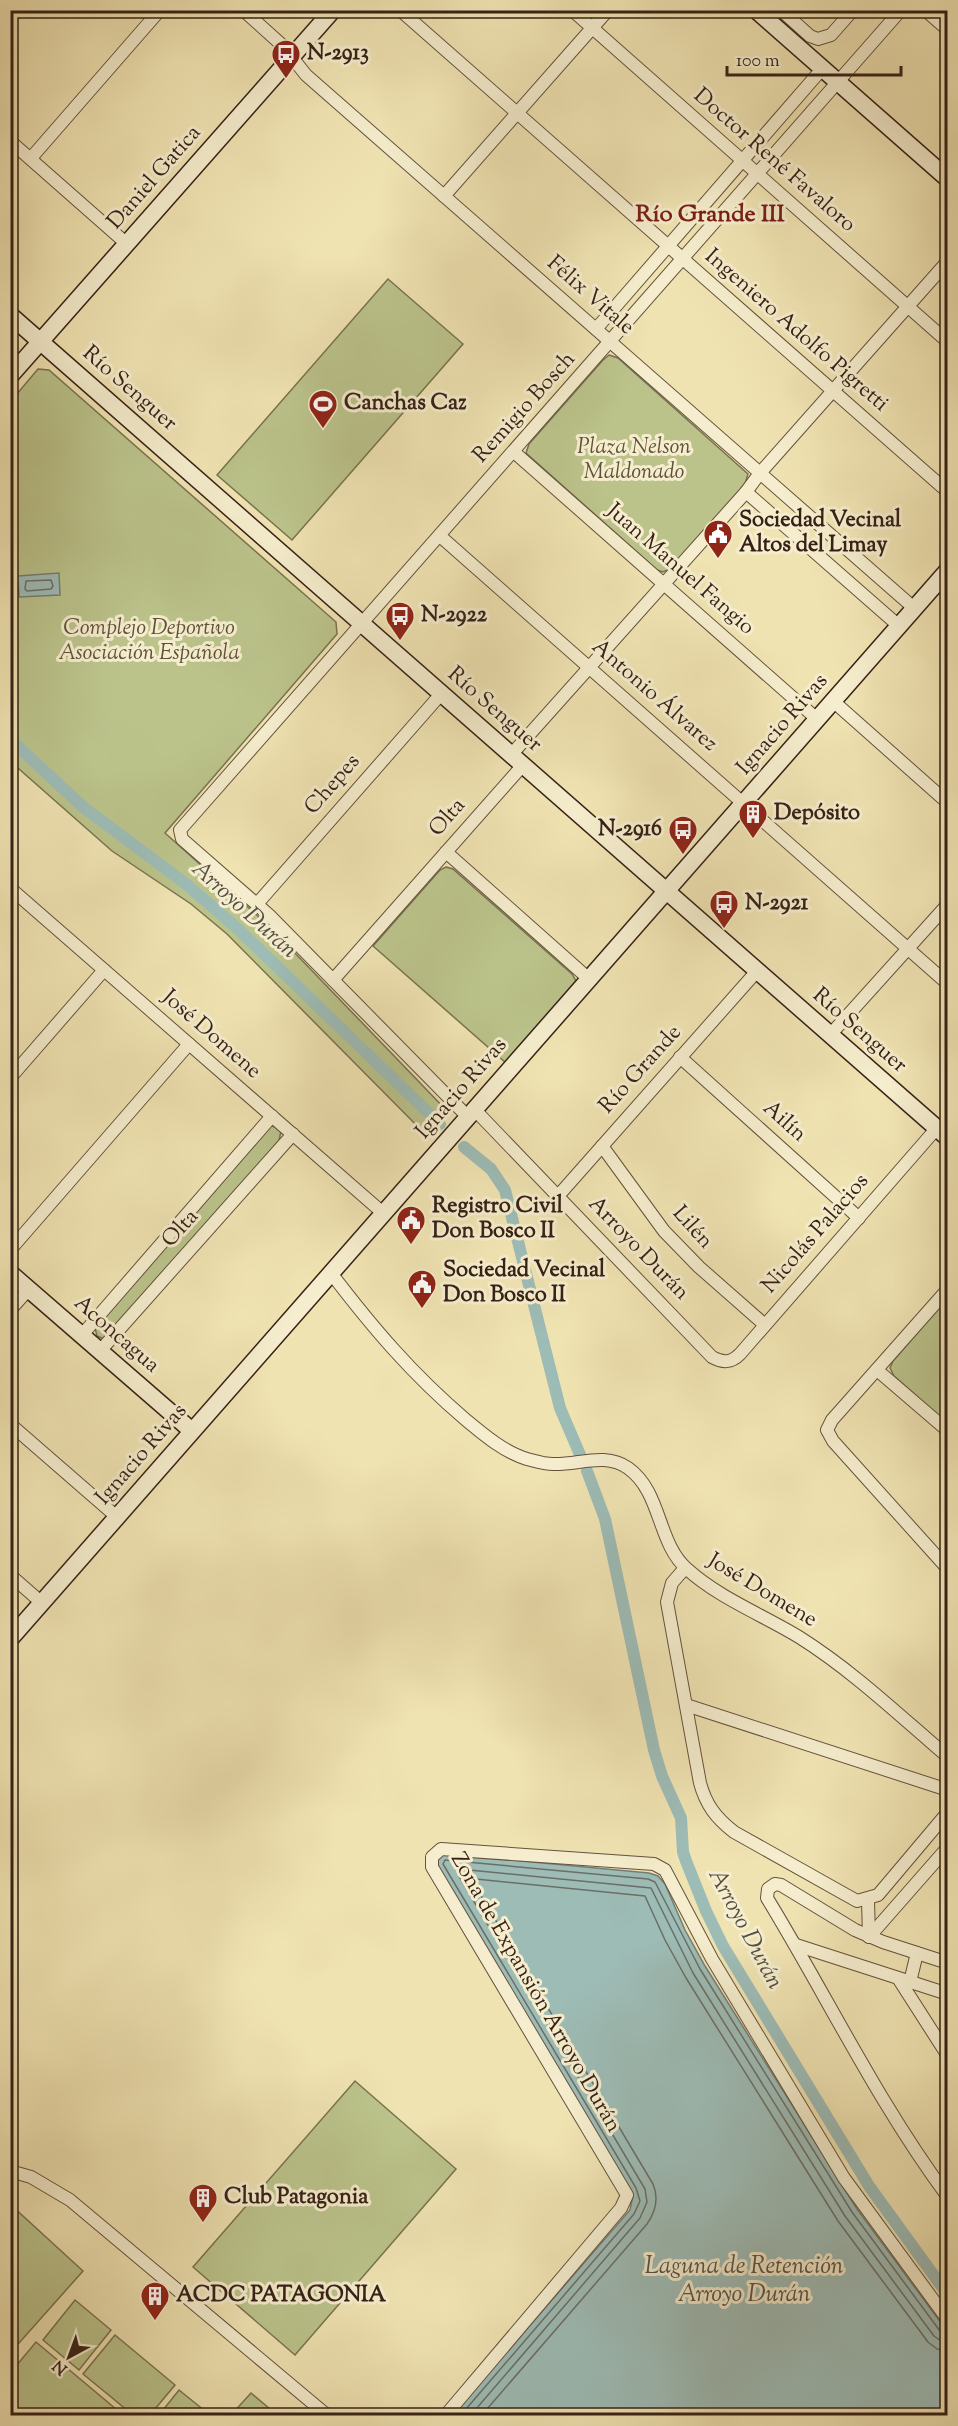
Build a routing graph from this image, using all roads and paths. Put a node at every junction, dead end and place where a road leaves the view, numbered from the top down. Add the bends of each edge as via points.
1 (160, 10) edge
2 (243, 10) edge
3 (333, 10) edge
4 (400, 10) edge
5 (572, 10) edge
6 (608, 10) edge
7 (756, 10) edge
8 (781, 10) edge
9 (853, 10) edge
10 (901, 10) edge
11 (925, 10) edge
12 (592, 28) junction
13 (948, 30) edge
14 (292, 57) junction
15 (822, 69) junction
16 (838, 82) junction
17 (517, 113) junction
18 (10, 141) edge
19 (31, 158) junction
20 (742, 161) junction
21 (758, 174) junction
22 (948, 179) edge
23 (444, 196) junction
24 (127, 244) junction
25 (668, 246) junction
26 (684, 260) junction
27 (948, 261) edge
28 (907, 306) junction
29 (10, 315) edge
30 (596, 329) junction
31 (41, 342) junction
32 (948, 342) edge
33 (611, 343) junction
34 (10, 376) edge
35 (832, 391) junction
36 (514, 452) junction
37 (760, 473) junction
38 (746, 492) junction
39 (948, 492) edge
40 (440, 536) junction
41 (948, 570) edge
42 (664, 584) junction
43 (914, 608) junction
44 (362, 624) junction
45 (899, 626) junction
46 (589, 667) junction
47 (441, 694) junction
48 (833, 701) junction
49 (818, 719) junction
50 (517, 760) junction
51 (948, 802) edge
52 (744, 803) junction
53 (180, 833) joint
54 (446, 852) junction
55 (666, 892) junction
56 (13, 896) edge
57 (257, 904) junction
58 (948, 904) edge
59 (908, 948) junction
60 (104, 970) junction
61 (757, 971) junction
62 (589, 979) junction
63 (333, 980) junction
64 (948, 984) edge
65 (830, 1035) junction
66 (189, 1044) junction
67 (680, 1058) junction
68 (10, 1078) edge
69 (471, 1113) junction
70 (272, 1116) junction
71 (293, 1134) junction
72 (942, 1134) edge
73 (602, 1146) junction
74 (558, 1196) junction
75 (383, 1213) junction
76 (859, 1218) junction
77 (10, 1250) edge
78 (10, 1273) edge
79 (331, 1273) junction
80 (29, 1289) junction
81 (946, 1293) edge
82 (10, 1310) edge
83 (765, 1325) junction
84 (82, 1335) junction
85 (100, 1351) junction
86 (724, 1362) joint
87 (877, 1370) junction
88 (10, 1424) edge
89 (192, 1431) junction
90 (948, 1431) edge
91 (117, 1517) junction
92 (685, 1568) junction
93 (948, 1569) edge
94 (10, 1575) edge
95 (42, 1603) junction
96 (10, 1639) edge
97 (686, 1705) junction
98 (948, 1757) edge
99 (948, 1790) edge
100 (948, 1812) edge
101 (948, 1847) edge
102 (868, 1900) junction
103 (869, 1937) junction
104 (796, 1945) junction
105 (917, 1953) junction
106 (948, 1963) edge
107 (904, 1980) junction
108 (948, 1994) edge
109 (948, 2056) edge
110 (10, 2171) edge
111 (947, 2196) edge
112 (948, 2320) edge
113 (328, 2415) edge
114 (445, 2415) edge

1 - 19 street
2 - 14 street, Félix Vitale
3 - 14 main road, Daniel Gatica
4 - 17 street, Ingeniero Adolfo Pigretti
5 - 12 street, Doctor René Favaloro
6 - 12 street
7 - 15 main road
8 - 9 street via 810,36 823,39
10 - 16 street, Remigio Bosch
11 - 13 street
12 - 17 street
12 - 20 street, Doctor René Favaloro
14 - 23 street, Félix Vitale via 306,75
14 - 24 main road, Daniel Gatica
15 - 16 main road
15 - 20 street
16 - 21 street, Remigio Bosch
16 - 22 main road
17 - 23 street
17 - 25 street, Ingeniero Adolfo Pigretti
18 - 19 street
19 - 24 street
20 - 21 street, Doctor René Favaloro
20 - 25 street
21 - 26 street, Remigio Bosch
21 - 28 street, Doctor René Favaloro
23 - 30 street, Félix Vitale
24 - 31 main road, Daniel Gatica
25 - 26 street, Ingeniero Adolfo Pigretti
25 - 30 street
26 - 33 street, Remigio Bosch
26 - 35 street, Ingeniero Adolfo Pigretti
27 - 28 street, Olta
28 - 32 street, Doctor René Favaloro
28 - 35 street, Olta
29 - 31 main road, Río Senguer
30 - 33 street, Félix Vitale
31 - 34 main road, Daniel Gatica
31 - 44 main road, Río Senguer
33 - 36 street, Remigio Bosch
33 - 37 street, Félix Vitale
35 - 37 street, Olta
35 - 39 street, Ingeniero Adolfo Pigretti
36 - 40 street, Remigio Bosch
36 - 42 street, Juan Manuel Fangio
37 - 38 street, Olta
37 - 43 street, Félix Vitale
38 - 42 street, Olta
38 - 45 street
40 - 44 street, Remigio Bosch
40 - 46 street, Antonio Álvarez
41 - 43 main road, Ignacio Rivas
42 - 46 street, Olta
42 - 49 street, Juan Manuel Fangio
43 - 45 main road, Ignacio Rivas
44 - 47 main road, Río Senguer
44 - 53 street, Remigio Bosch
45 - 48 main road, Ignacio Rivas
46 - 50 street, Olta
46 - 52 street, Antonio Álvarez
47 - 50 main road, Río Senguer
47 - 57 street, Chepes
48 - 49 main road, Ignacio Rivas
48 - 51 street
49 - 52 main road, Ignacio Rivas
50 - 54 street, Olta
50 - 55 main road, Río Senguer
52 - 55 main road, Ignacio Rivas
52 - 59 street, Antonio Álvarez
53 - 57 street, Arroyo Durán via 182,839
54 - 62 street
54 - 63 street, Olta
55 - 61 main road, Río Senguer
55 - 62 main road, Ignacio Rivas
56 - 60 street, José Domene
57 - 63 street, Arroyo Durán
58 - 59 street
59 - 64 street, Antonio Álvarez
59 - 65 street
60 - 66 street, José Domene
60 - 68 street
61 - 65 main road, Río Senguer
61 - 67 street, Río Grande
62 - 69 main road, Ignacio Rivas
63 - 69 street, Arroyo Durán
65 - 72 main road, Río Senguer
66 - 70 street, José Domene
66 - 77 street
67 - 73 street, Río Grande
67 - 76 street, Ailín
69 - 74 street, Arroyo Durán
69 - 75 main road, Ignacio Rivas
70 - 71 street, José Domene
70 - 84 street, Olta
71 - 75 street, José Domene
71 - 85 street, Olta
72 - 76 street, Nicolás Palacios
73 - 74 street, Río Grande
73 - 83 street, Lilén via 664,1231
74 - 86 street, Arroyo Durán via 712,1356
75 - 79 main road, Ignacio Rivas
76 - 83 street, Nicolás Palacios
78 - 80 main road, Aconcagua
79 - 89 main road, Ignacio Rivas
79 - 92 street, José Domene via 405,1365 491,1439 538,1462 604,1459 629,1469 648,1490 676,1557
80 - 82 street
80 - 84 main road, Aconcagua
81 - 87 street
83 - 86 street, Nicolás Palacios via 736,1358
84 - 85 main road, Aconcagua
85 - 89 main road, Aconcagua
87 - 90 street
87 - 93 street via 827,1430
88 - 91 street
89 - 91 main road, Ignacio Rivas
91 - 95 main road, Ignacio Rivas
92 - 97 street via 672,1583 667,1602
92 - 98 street, José Domene via 826,1656
94 - 95 street
95 - 96 main road, Ignacio Rivas
97 - 99 street
97 - 102 street via 705,1800 722,1823 846,1896
100 - 102 street via 888,1886
101 - 103 street
102 - 103 street
103 - 104 street via 775,1884 768,1890 767,1898
103 - 105 street
104 - 107 street
104 - 111 street via 888,2111
105 - 106 street
105 - 107 street
107 - 108 street
107 - 109 street
110 - 113 street via 31,2177 70,2200
112 - 114 street, Zona de Expansión Arroyo Durán via 844,2178 712,1959 665,1870 654,1864 441,1850 432,1857 432,1867 627,2195 621,2208

